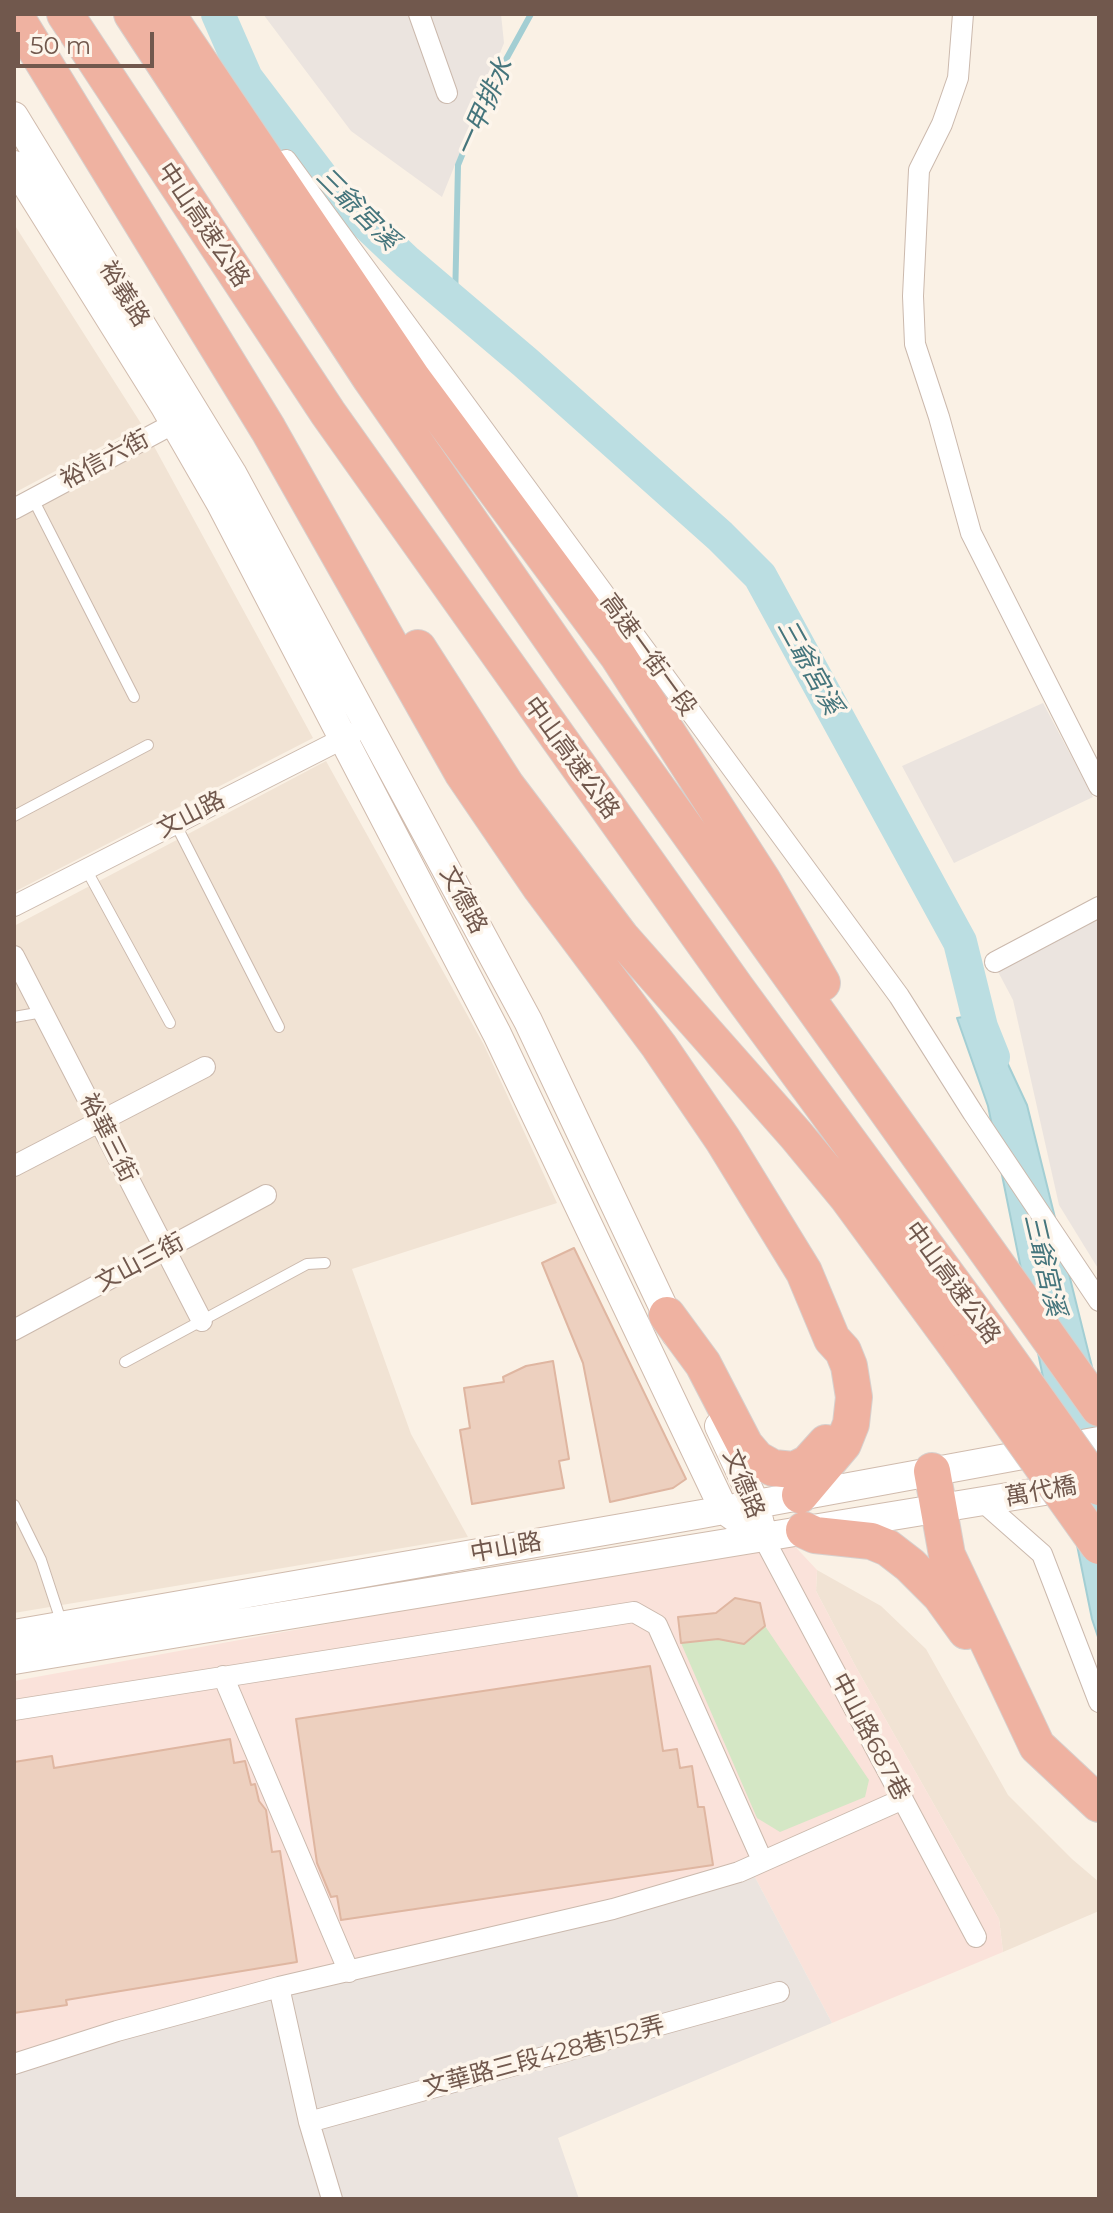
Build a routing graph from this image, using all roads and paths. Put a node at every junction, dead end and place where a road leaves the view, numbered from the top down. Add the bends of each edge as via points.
1 (14, 14) edge
2 (65, 14) edge
3 (132, 14) edge
4 (167, 14) edge
5 (189, 14) edge
6 (419, 14) edge
7 (963, 14) edge
8 (447, 93) dead end
9 (14, 116) edge
10 (14, 165) edge
11 (186, 417) junction
12 (268, 429) junction
13 (232, 473) joint
14 (23, 504) edge
15 (221, 504) joint
16 (134, 697) dead end
17 (356, 732) junction
18 (148, 745) dead end
19 (1099, 786) edge
20 (14, 816) edge
21 (175, 823) junction
22 (86, 869) junction
23 (14, 906) edge
24 (1099, 907) edge
25 (14, 956) edge
26 (995, 962) dead end
27 (43, 1012) junction
28 (14, 1017) edge
29 (170, 1023) dead end
30 (279, 1027) dead end
31 (205, 1067) dead end
32 (99, 1121) junction
33 (14, 1166) edge
34 (941, 1188) junction
35 (266, 1195) dead end
36 (165, 1250) junction
37 (325, 1263) dead end
38 (1099, 1301) edge
39 (667, 1315) junction
40 (202, 1321) junction
41 (14, 1330) edge
42 (832, 1339) junction
43 (974, 1342) junction
44 (125, 1362) dead end
45 (1099, 1408) edge
46 (1099, 1441) edge
47 (997, 1459) joint
48 (932, 1471) junction
49 (1099, 1484) edge
50 (800, 1495) junction
51 (983, 1502) junction
52 (755, 1503) junction
53 (14, 1505) edge
54 (938, 1509) junction
55 (724, 1510) junction
56 (804, 1530) junction
57 (763, 1537) junction
58 (1099, 1546) edge
59 (63, 1626) junction
60 (14, 1634) edge
61 (14, 1660) edge
62 (223, 1676) junction
63 (1099, 1702) edge
64 (14, 1710) edge
65 (1037, 1746) junction
66 (903, 1799) junction
67 (1099, 1804) edge
68 (762, 1860) junction
69 (976, 1937) dead end
70 (349, 1972) junction
71 (279, 1987) junction
72 (779, 1992) dead end
73 (14, 2064) edge
74 (309, 2122) junction
75 (332, 2199) edge

1 - 12 highway
2 - 43 highway, 中山高速公路 via 364,465 736,988
3 - 34 highway, 中山高速公路 via 371,379
4 - 34 highway via 413,379 618,656 763,881
5 - 38 street, 高速一街一段 via 274,144 899,996
6 - 8 street
7 - 19 street via 958,78 919,170 915,344 971,533
9 - 11 street, 裕義路
10 - 11 street, 裕義路
11 - 13 street, 裕義路
11 - 14 street, 裕信六街
11 - 15 street, 裕義路
12 - 42 highway via 462,772 723,1140 804,1272
12 - 43 highway via 361,557 471,733 621,937
13 - 17 street, 文德路
14 - 16 lane
15 - 17 street, 文德路
17 - 21 street, 文山路
17 - 39 street, 文德路 via 528,1021
17 - 55 street, 文德路
18 - 20 lane
21 - 22 street, 文山路
21 - 30 lane
22 - 23 street, 文山路
22 - 29 lane
24 - 26 street
25 - 27 street, 裕華三街
27 - 28 lane
27 - 32 street, 裕華三街
31 - 32 street
32 - 33 street
32 - 36 street, 裕華三街
34 - 45 highway, 中山高速公路
35 - 36 street, 文山三街
36 - 40 street, 裕華三街
36 - 41 street, 文山三街
37 - 40 lane via 307,1264
39 - 42 highway via 703,1364 752,1453 764,1464 786,1471 815,1457 835,1427 842,1391
39 - 52 street, 文德路
40 - 44 lane
42 - 50 highway via 853,1378 851,1424 835,1454
43 - 49 highway, 中山高速公路, bridge
43 - 58 highway, bridge
46 - 47 street, 萬代橋, bridge
47 - 48 street, 中山路
48 - 50 street, 中山路
48 - 54 highway
49 - 51 street, 萬代橋, bridge
50 - 52 street, 中山路
51 - 54 street, 中山路
51 - 63 street via 1042,1554
52 - 55 street, 中山路
52 - 57 street, 文德路
53 - 59 lane via 41,1560
54 - 56 street, 中山路
54 - 65 highway via 947,1555
55 - 57 street, 文德路
55 - 59 street, 中山路
56 - 57 street, 中山路
56 - 65 highway via 880,1543 910,1565 958,1618
57 - 61 street, 中山路
57 - 66 street, 中山路687巷
59 - 60 street, 中山路
62 - 64 street
62 - 68 street via 634,1612 657,1625
62 - 70 street
65 - 67 highway
66 - 68 street
66 - 69 street, 中山路687巷
68 - 70 street via 739,1872 613,1909
70 - 71 street
71 - 73 street
71 - 74 street
72 - 74 street, 文華路三段428巷152弄
74 - 75 street

